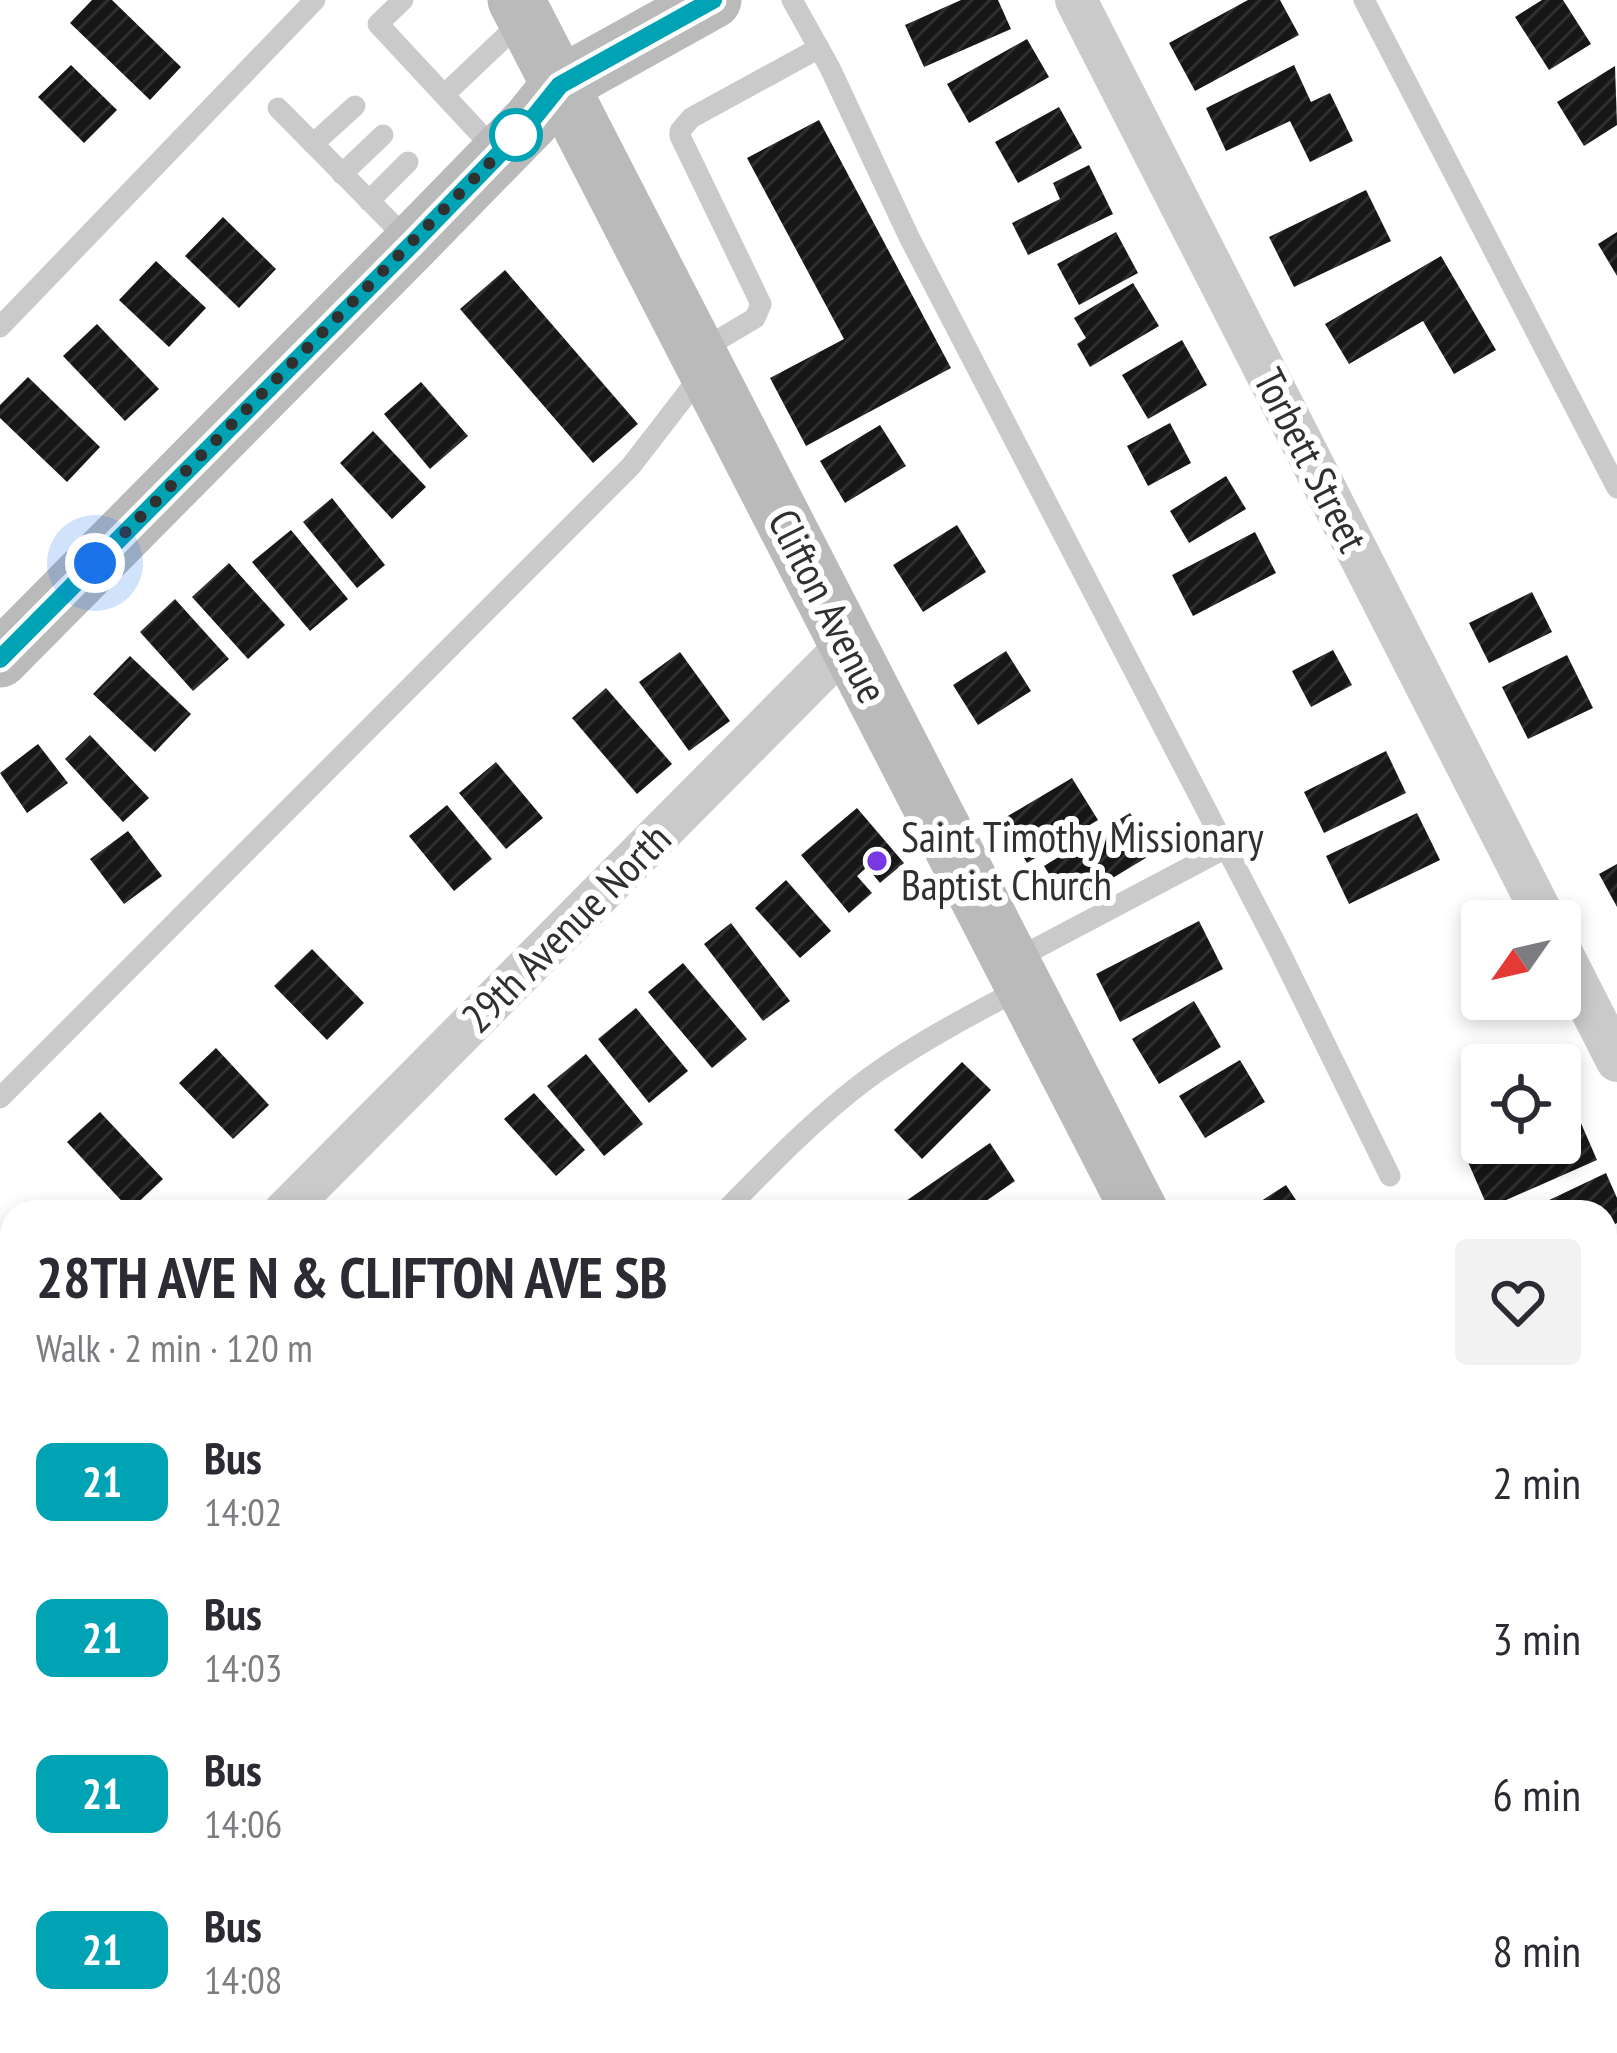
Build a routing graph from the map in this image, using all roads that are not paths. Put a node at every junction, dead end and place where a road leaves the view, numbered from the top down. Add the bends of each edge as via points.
1 (315, 0) edge
2 (403, 0) edge
3 (713, 0) edge
4 (792, 0) edge
5 (1076, 0) edge
6 (1364, 0) edge
7 (520, 9) edge
8 (819, 49) junction
9 (560, 85) junction
10 (441, 102) junction
11 (355, 106) dead end
12 (278, 108) dead end
13 (383, 135) dead end
14 (313, 144) junction
15 (498, 153) junction
16 (408, 162) dead end
17 (342, 174) junction
18 (369, 201) junction
19 (412, 244) junction
20 (0, 327) edge
21 (701, 360) junction
22 (1617, 488) edge
23 (848, 644) junction
24 (0, 659) edge
25 (1226, 848) junction
26 (1535, 900) edge
27 (1018, 974) junction
28 (1581, 990) edge
29 (1617, 1060) edge
30 (0, 1098) edge
31 (1390, 1176) dead end
32 (296, 1200) edge
33 (737, 1200) edge
34 (1134, 1200) edge

1 - 20 lane
2 - 10 lane via 377,24 399,62
3 - 9 street
4 - 8 lane
5 - 26 street, Torbett Street
6 - 22 lane
7 - 9 street, Clifton Avenue
7 - 10 lane
8 - 21 lane via 680,130 761,304 755,318
8 - 25 lane
9 - 15 street
9 - 21 street, Clifton Avenue
10 - 15 lane
11 - 14 lane
12 - 14 lane
13 - 17 lane
14 - 17 lane
15 - 19 street
16 - 18 lane
17 - 18 lane
18 - 19 lane
19 - 24 street
21 - 23 street, Clifton Avenue
21 - 30 lane via 631,466
23 - 27 street, Clifton Avenue
23 - 32 street, 29th Avenue North
25 - 27 lane
25 - 31 lane
27 - 33 lane via 875,1074
27 - 34 street, Clifton Avenue
28 - 29 street

